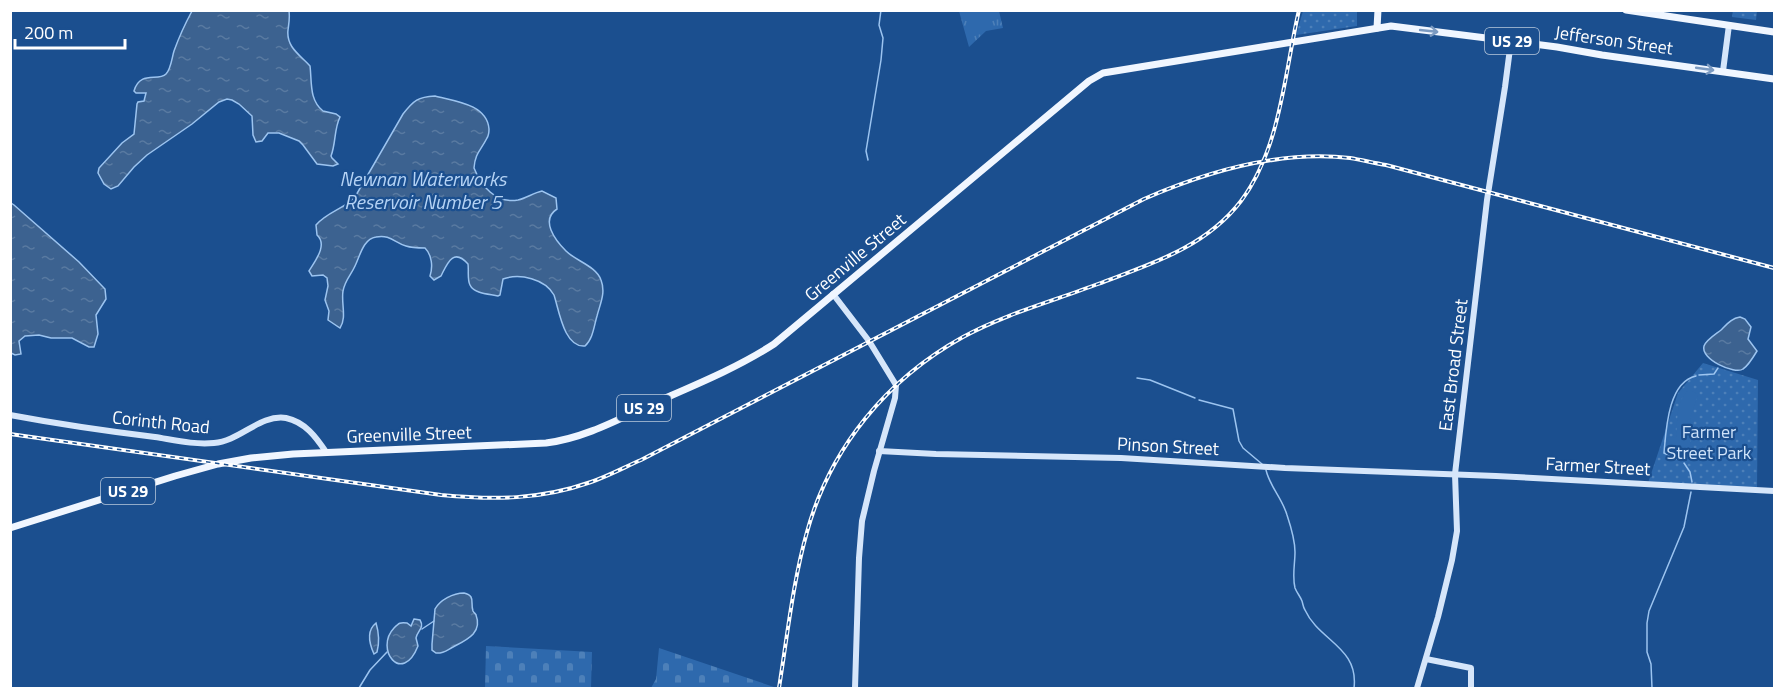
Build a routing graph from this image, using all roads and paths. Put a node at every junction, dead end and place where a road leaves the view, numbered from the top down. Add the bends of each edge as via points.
1 (1378, 10) edge
2 (1626, 10) edge
3 (1377, 25) junction
4 (1729, 25) junction
5 (1774, 32) edge
6 (1511, 41) junction
7 (1723, 71) junction
8 (1774, 79) edge
9 (833, 294) junction
10 (10, 415) edge
11 (879, 451) junction
12 (327, 452) junction
13 (1455, 474) junction
14 (1774, 491) edge
15 (10, 528) edge
16 (1426, 659) junction
17 (855, 688) edge
18 (1417, 688) edge
19 (1471, 688) edge

1 - 3 main road
2 - 4 main road
3 -> 6 main road, Jefferson Street / US 29
3 - 9 main road, Greenville Street / US 29 via 1095,77
4 - 5 main road
4 - 7 street
6 -> 7 main road, Jefferson Street / US 29
6 - 13 street, East Broad Street via 1487,200
7 - 8 main road, Jefferson Street / US 29
9 - 11 street via 896,385
9 - 12 main road, Greenville Street / US 29 via 758,354 573,439
10 - 12 street, Corinth Road via 208,444 231,439 270,419 286,418 308,429
11 - 13 street, Pinson Street
11 - 17 street via 860,539
12 - 15 main road, US 29 via 272,455 200,469
13 - 14 street, Farmer Street
13 - 16 street, East Broad Street via 1456,540
16 - 18 street, East Broad Street
16 - 19 street via 1471,668

